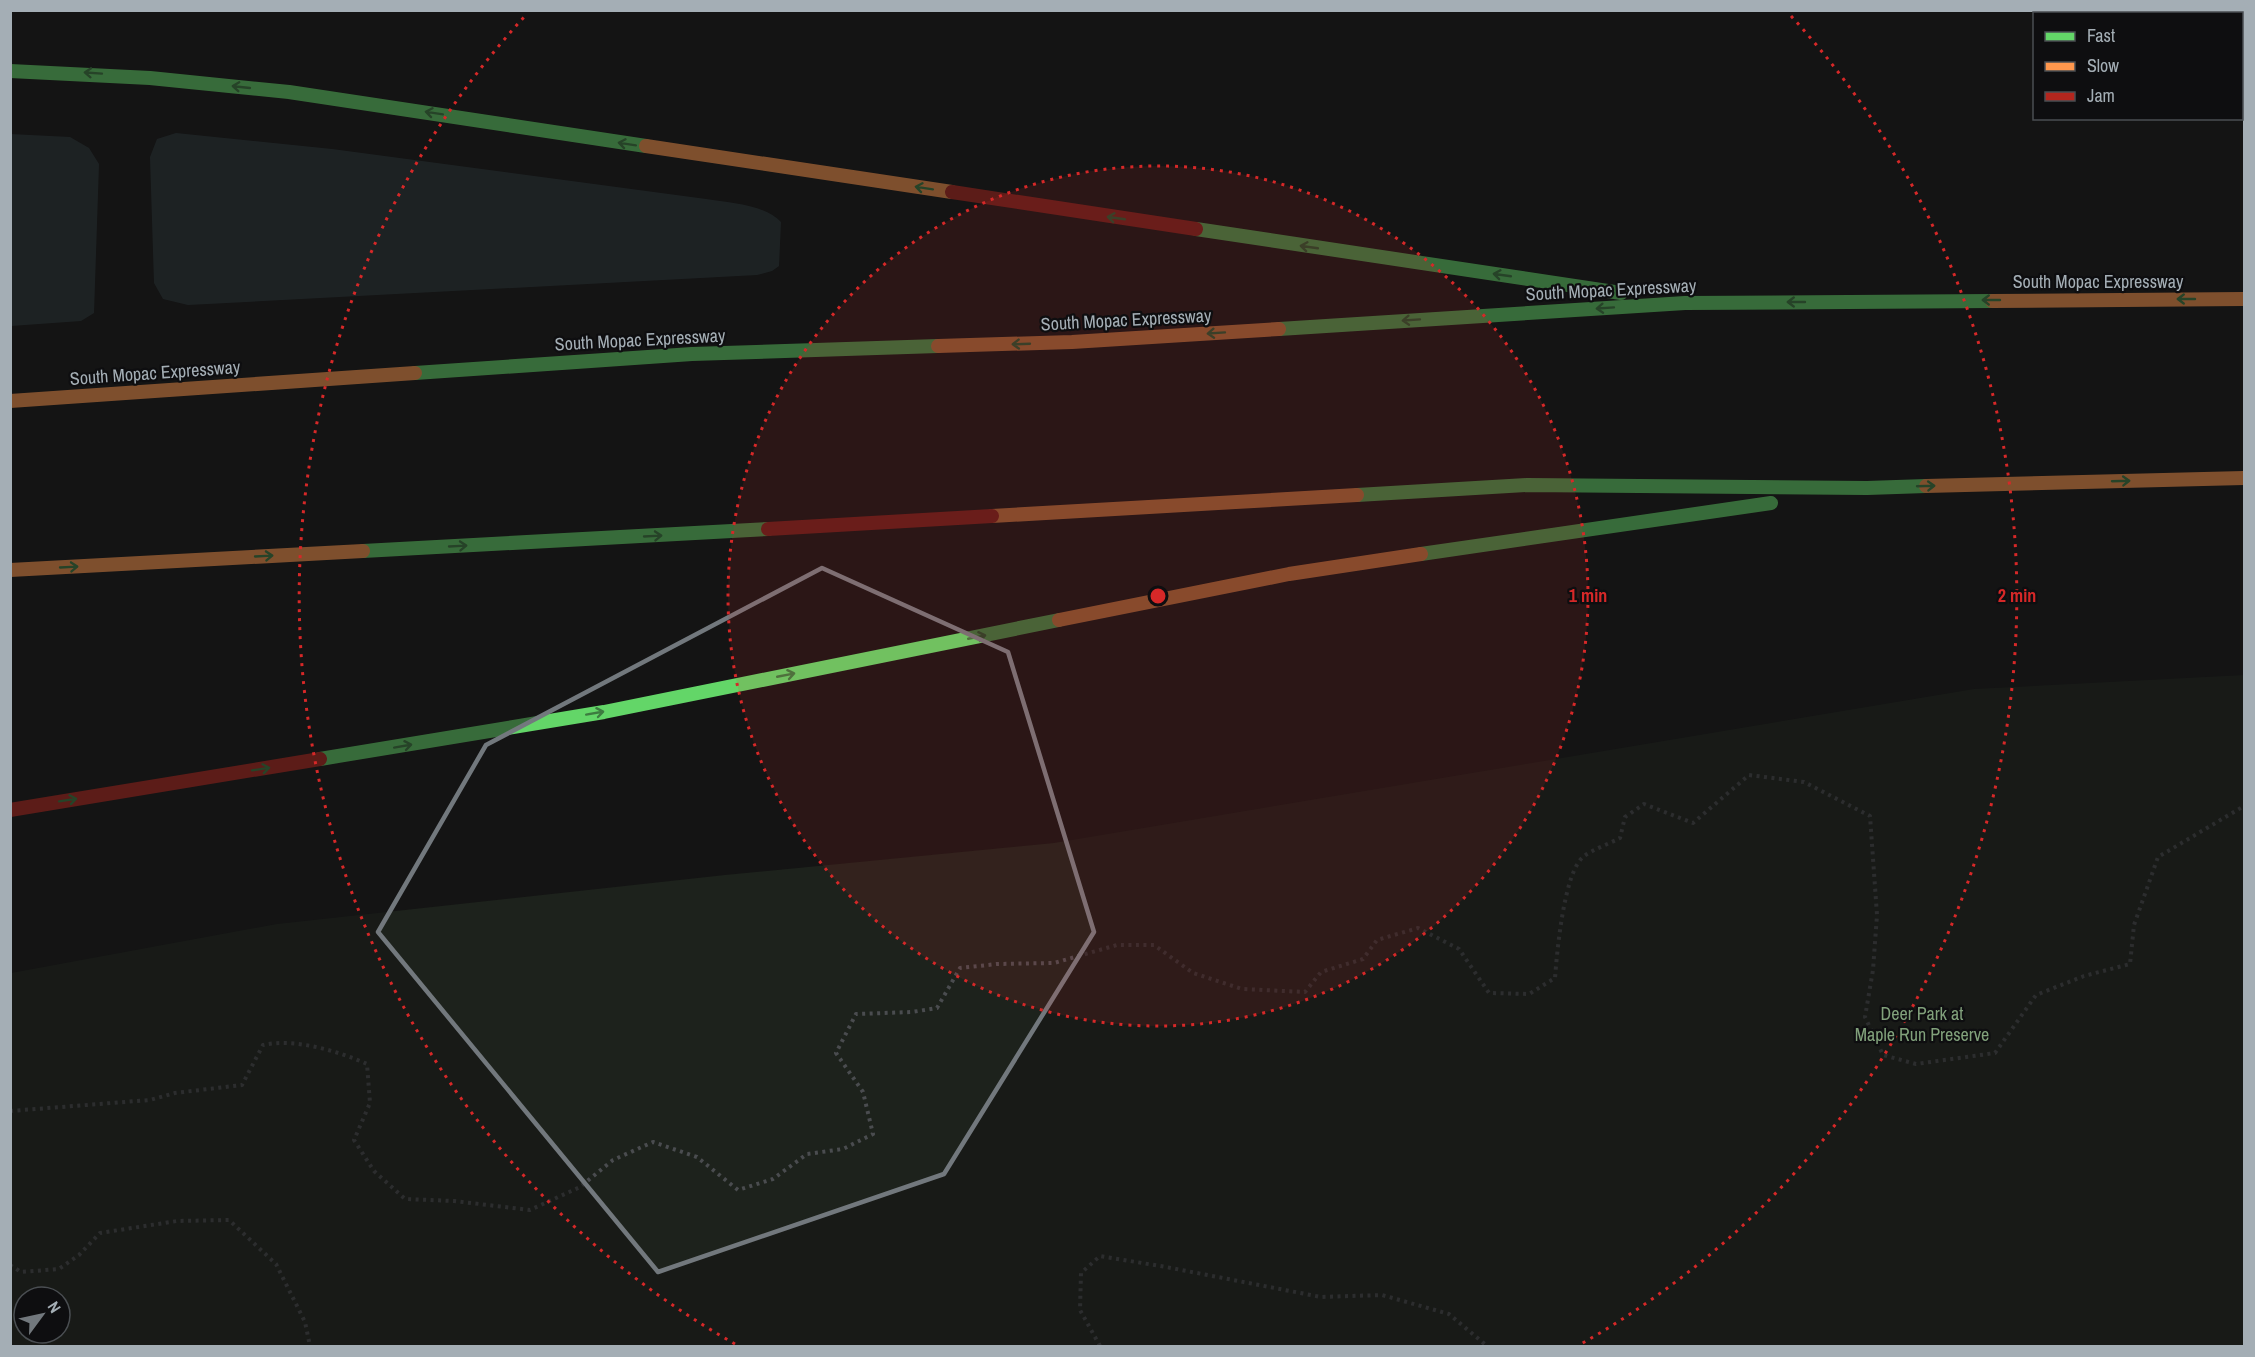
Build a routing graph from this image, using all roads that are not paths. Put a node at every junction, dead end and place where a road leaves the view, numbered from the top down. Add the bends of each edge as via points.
1 (10, 71) edge
2 (2244, 299) edge
3 (1685, 303) junction
4 (10, 401) edge
5 (2244, 478) edge
6 (1867, 488) junction
7 (10, 570) edge
8 (10, 810) edge

3 -> 1 highway via 300,94 141,76
2 -> 3 highway, South Mopac Expressway
3 -> 4 highway, South Mopac Expressway via 1072,342 692,354
6 -> 5 highway
7 -> 6 highway via 1527,485
8 -> 6 highway via 604,712 1289,574

